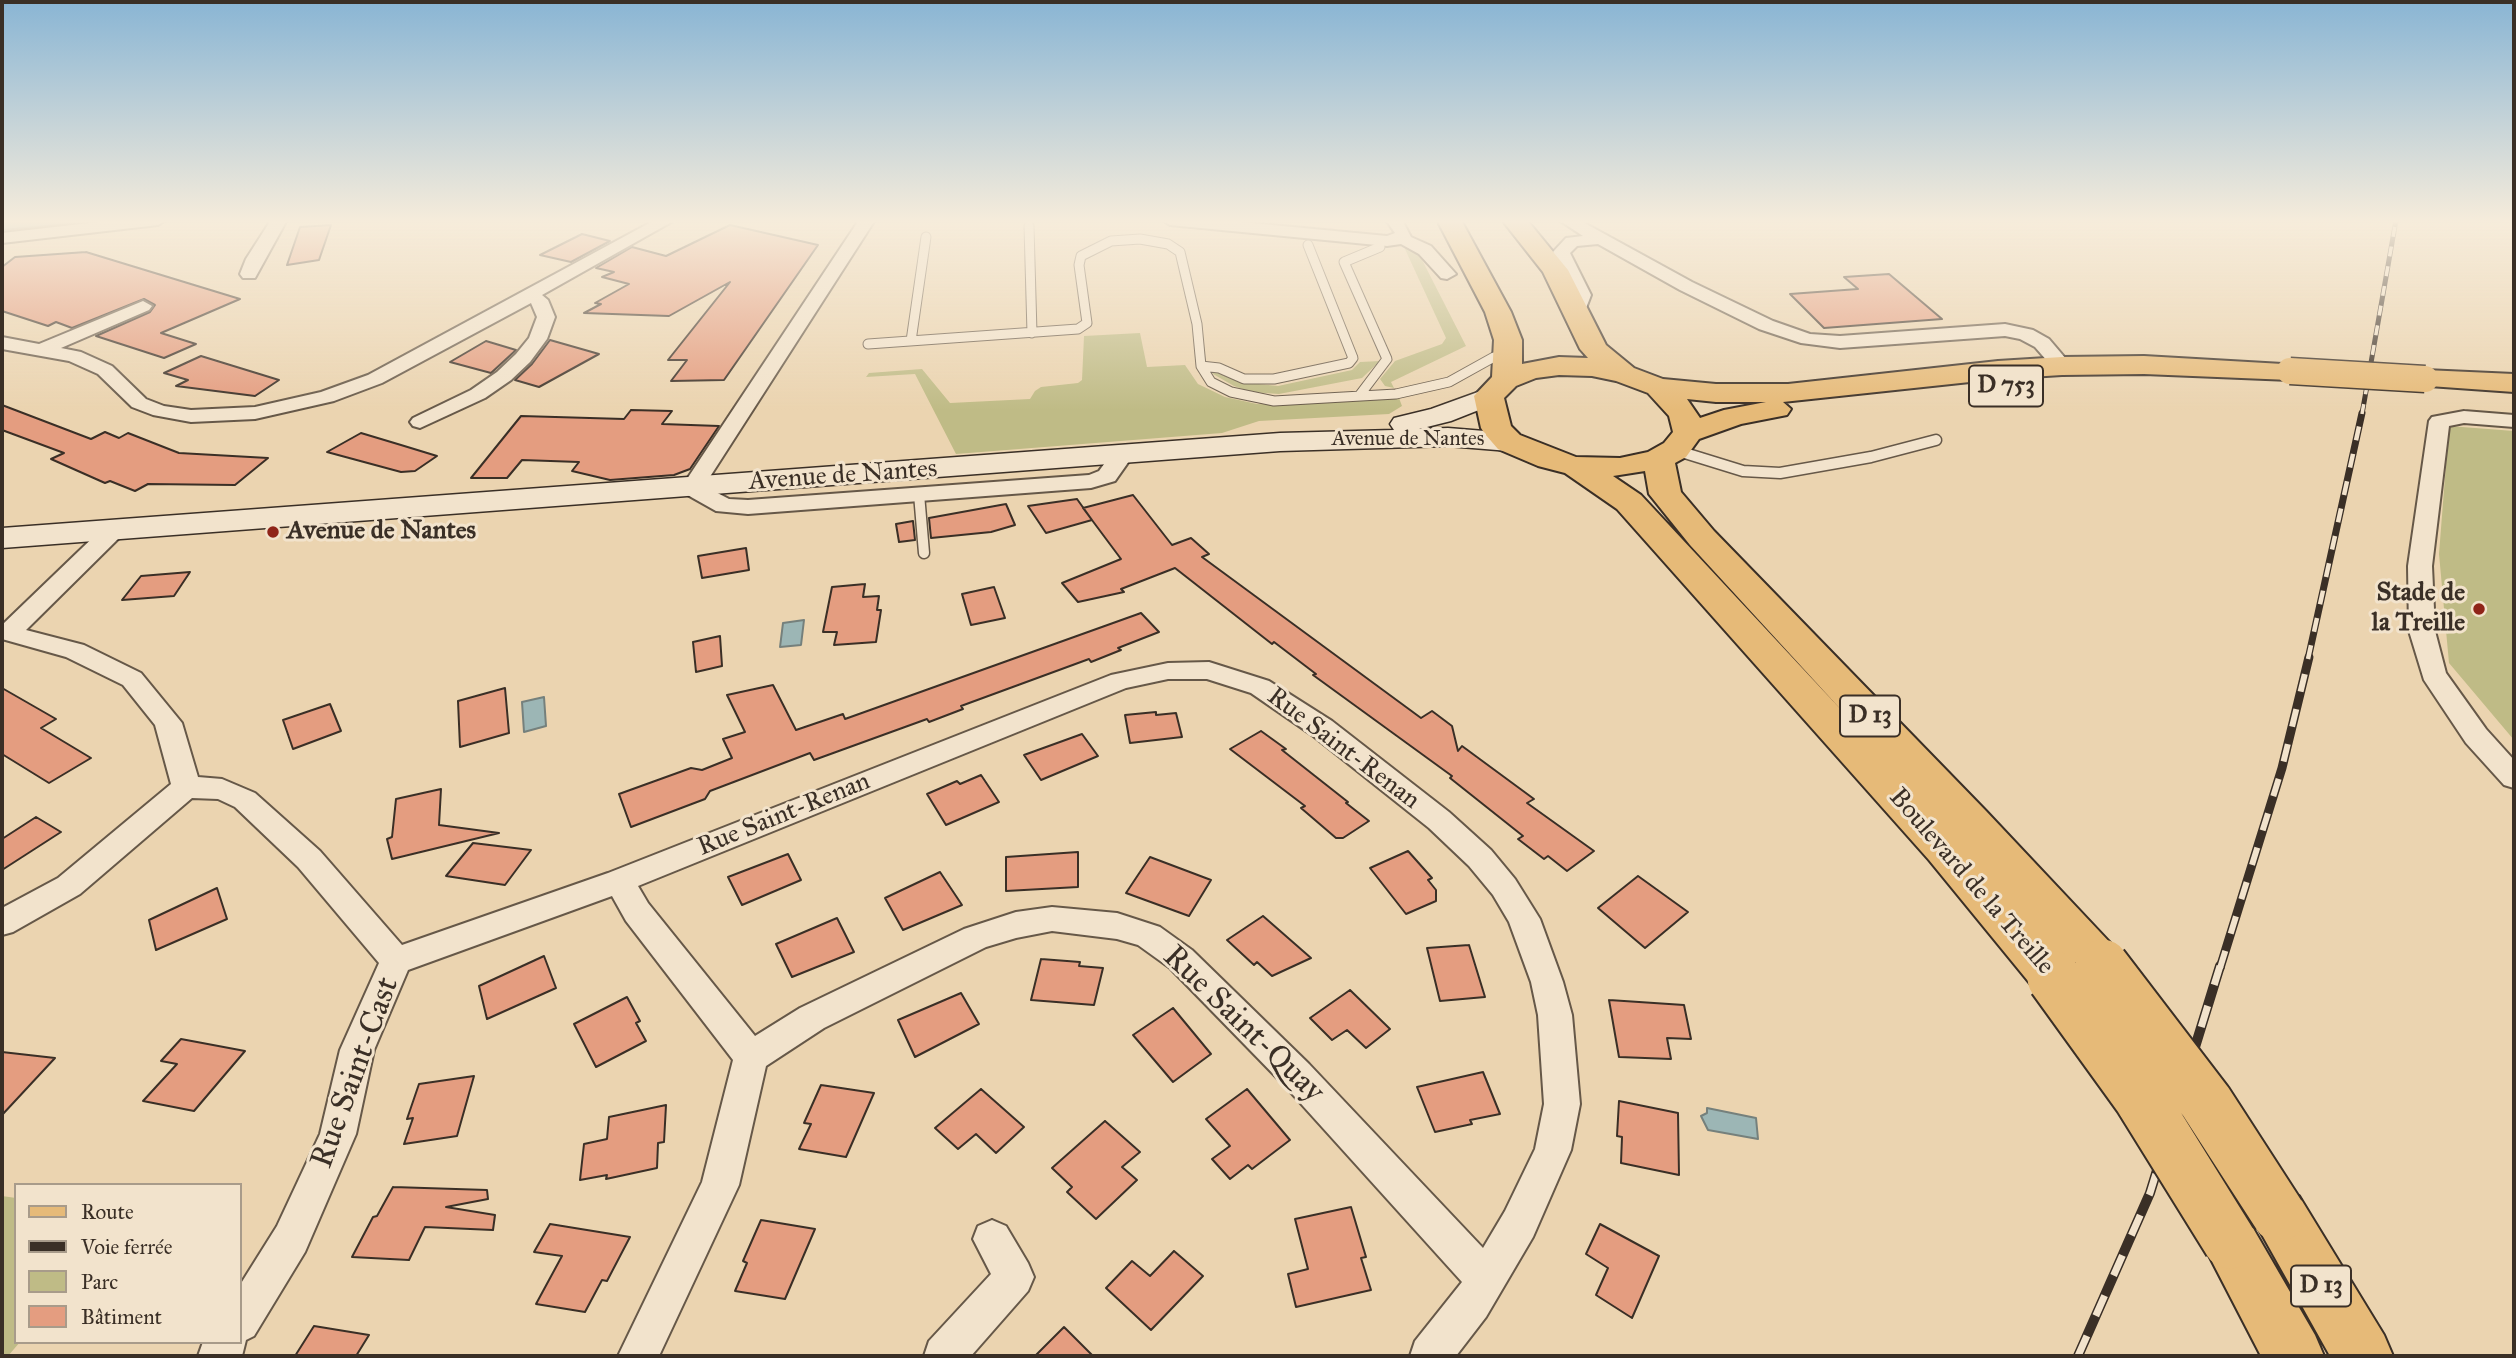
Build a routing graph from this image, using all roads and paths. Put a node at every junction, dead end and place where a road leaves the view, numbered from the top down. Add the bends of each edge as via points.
1 (551, 283) edge
2 (826, 283) edge
3 (919, 283) edge
4 (1030, 283) edge
5 (1082, 283) edge
6 (1187, 283) edge
7 (1324, 283) edge
8 (1353, 283) edge
9 (1483, 283) edge
10 (1562, 283) edge
11 (1576, 283) edge
12 (1684, 283) edge
13 (528, 296) junction
14 (144, 306) dead end
15 (1577, 312) junction
16 (1031, 333) junction
17 (911, 341) junction
18 (2, 343) edge
19 (868, 344) dead end
20 (43, 349) junction
21 (1201, 366) junction
22 (2062, 366) junction
23 (1624, 374) junction
24 (1501, 378) junction
25 (2296, 379) junction
26 (2514, 383) edge
27 (1658, 387) junction
28 (2426, 387) junction
29 (1359, 396) junction
30 (2514, 401) edge
31 (2514, 421) edge
32 (420, 422) dead end
33 (1936, 440) dead end
34 (1307, 441) junction
35 (1509, 442) junction
36 (1673, 448) junction
37 (1123, 454) junction
38 (1576, 466) junction
39 (692, 488) junction
40 (919, 494) junction
41 (115, 529) junction
42 (2, 538) edge
43 (924, 553) dead end
44 (5, 634) edge
45 (2514, 778) edge
46 (186, 787) junction
47 (618, 881) junction
48 (2, 923) edge
49 (396, 961) junction
50 (2077, 971) junction
51 (751, 1057) junction
52 (992, 1239) dead end
53 (1486, 1279) junction
54 (242, 1318) edge
55 (638, 1356) edge
56 (944, 1356) edge
57 (1430, 1356) edge
58 (2294, 1356) edge
59 (2363, 1356) edge

1 - 13 street
2 - 39 street
3 - 17 lane
4 - 16 lane
5 - 16 lane via 1087,323 1078,329
6 - 21 lane
7 - 21 lane via 1352,349 1349,363 1274,379 1244,379
8 - 29 lane via 1387,359
9 - 24 main road via 1508,340
10 - 15 main road
11 - 15 street via 1582,295
12 - 22 street via 1754,320 1808,339 1840,342 2005,330 2042,343
13 - 20 street via 351,389 255,413 191,416 160,411 139,403 105,370
13 - 32 street via 539,300 546,317 538,339 523,358 478,394
14 - 20 street
15 - 23 main road via 1594,349
16 - 17 lane
17 - 19 lane
18 - 20 street
21 - 29 lane via 1211,382 1254,398
22 - 25 main road, D 753 via 2144,365
22 - 27 main road, D 753 via 1788,393
23 - 24 main road via 1559,366
23 - 27 main road
24 - 29 lane via 1494,357 1437,387
24 - 34 main road, Avenue de Nantes via 1441,415
24 - 35 main road via 1496,428
25 - 28 main road, D 753
25 - 36 main road, D 753 via 2015,385 1779,408 1735,416
26 - 28 main road, D 753
27 - 36 main road, Boulevard de la Treille via 1684,416
28 - 30 main road, D 753
31 - 45 street via 2464,417 2439,421 2420,566 2421,631 2433,674 2476,736
33 - 36 lane via 1780,473 1743,471
34 - 35 main road, Avenue de Nantes via 1448,437
34 - 37 main road, Avenue de Nantes
35 - 38 main road
36 - 38 main road via 1620,467
36 - 50 main road, Boulevard de la Treille / D 13 via 1665,494 1971,822
37 - 39 main road, Avenue de Nantes
37 - 40 street via 1107,475 1091,481
38 - 50 main road, Boulevard de la Treille / D 13 via 1629,502 1945,848
39 - 40 street via 724,506 748,507
39 - 41 main road, Avenue de Nantes
40 - 43 lane
41 - 42 main road, Avenue de Nantes
41 - 44 street
44 - 46 street via 75,650 132,679 168,723
46 - 48 street via 69,886
46 - 49 street, Rue Saint-Cast via 222,789 245,800 309,859
47 - 49 street, Rue Saint-Renan
47 - 51 street via 637,912
47 - 53 street, Rue Saint-Renan via 1120,681 1168,671 1209,670 1260,687 1332,736 1480,858 1524,919 1536,948 1555,1015 1562,1104 1553,1150 1536,1190
49 - 54 street, Rue Saint-Cast via 357,1050 338,1134 291,1239
50 - 58 main road, Boulevard de la Treille / D 13, bridge via 2140,1097
50 - 59 main road, Boulevard de la Treille / D 13, bridge via 2206,1102
51 - 53 street, Rue Saint-Quay via 812,1018 975,938 1016,925 1052,919 1149,936 1181,959 1297,1075
51 - 55 street via 720,1185
52 - 56 street via 1014,1277
53 - 57 street, Rue Saint-Renan

